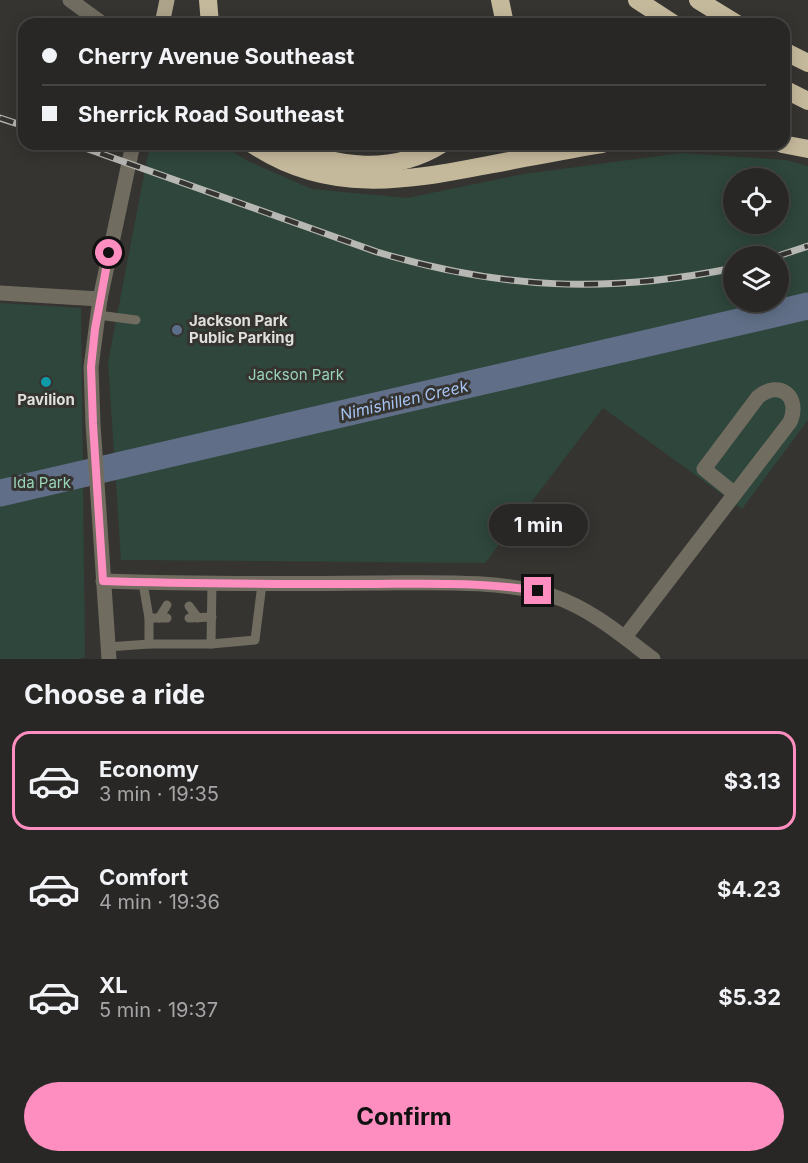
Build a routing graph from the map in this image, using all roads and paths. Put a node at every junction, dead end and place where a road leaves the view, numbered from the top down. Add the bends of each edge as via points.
1 (70, 0) edge
2 (167, 0) edge
3 (208, 0) edge
4 (500, 0) edge
5 (637, 0) edge
6 (698, 0) edge
7 (95, 18) edge
8 (163, 18) edge
9 (210, 18) edge
10 (504, 18) edge
11 (665, 18) edge
12 (728, 18) edge
13 (790, 54) edge
14 (808, 63) edge
15 (790, 92) edge
16 (808, 101) edge
17 (790, 146) edge
18 (808, 149) edge
19 (132, 150) edge
20 (264, 150) edge
21 (302, 150) edge
22 (430, 150) edge
23 (569, 150) edge
24 (0, 293) edge
25 (100, 299) junction
26 (98, 315) junction
27 (136, 320) dead end
28 (735, 494) junction
29 (103, 581) junction
30 (143, 583) junction
31 (212, 584) junction
32 (262, 584) junction
33 (167, 605) dead end
34 (189, 606) dead end
35 (212, 617) junction
36 (149, 618) junction
37 (625, 637) junction
38 (149, 644) junction
39 (211, 644) junction
40 (108, 653) edge
41 (653, 659) edge

1 - 7 street
2 - 8 main road
3 - 9 highway
4 - 10 highway
5 - 11 highway
6 - 12 highway
13 - 14 highway
15 - 16 highway
17 - 18 highway
19 - 25 street
20 - 23 highway via 297,167 330,177 364,181 410,179
21 - 22 highway via 347,164 370,165 415,158
24 - 25 street
25 - 26 street
26 - 27 lane
26 - 29 street via 91,367
28 - 28 street via 704,470 758,398 776,389 786,393 795,411 790,422
28 - 37 street
29 - 30 street
29 - 40 street
30 - 31 street
30 - 36 lane
31 - 32 street
31 - 35 lane
32 - 37 street via 440,583 515,587 571,603
32 - 39 lane via 255,640
33 - 36 lane via 163,618
34 - 35 lane via 194,618
35 - 39 lane
36 - 38 lane
37 - 41 street
38 - 39 lane
38 - 40 lane

